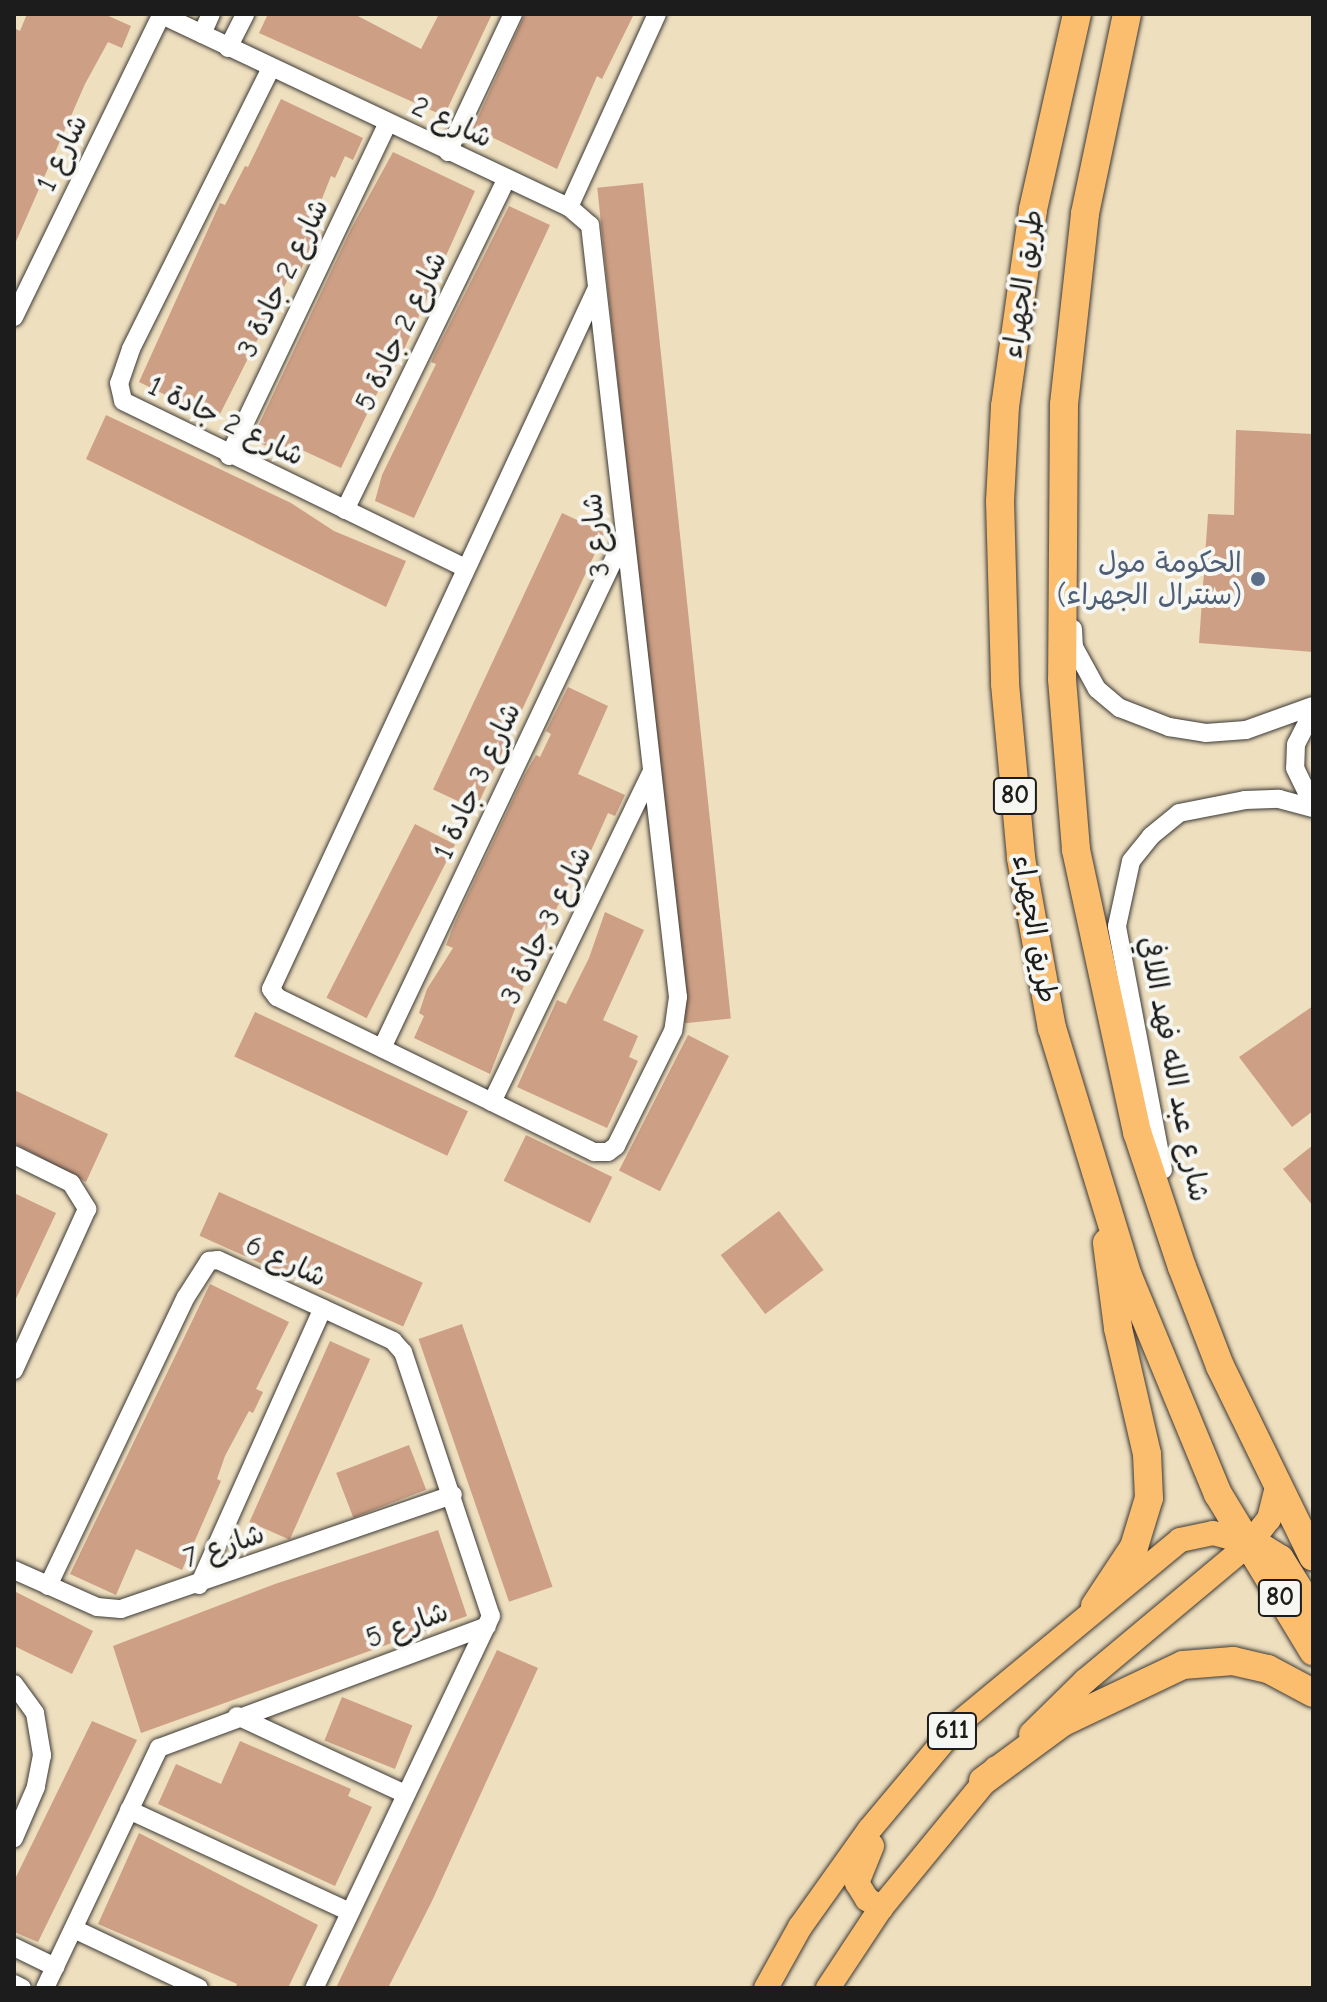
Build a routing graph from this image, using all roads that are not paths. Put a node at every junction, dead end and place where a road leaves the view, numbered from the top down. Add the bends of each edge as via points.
1 (160, 14) edge
2 (211, 14) edge
3 (245, 14) edge
4 (513, 14) edge
5 (657, 14) edge
6 (1077, 14) edge
7 (1127, 14) edge
8 (202, 34) junction
9 (228, 48) junction
10 (271, 68) junction
11 (388, 123) junction
12 (448, 152) junction
13 (507, 178) junction
14 (569, 207) junction
15 (597, 288) junction
16 (14, 317) edge
17 (229, 456) junction
18 (1064, 509) junction
19 (345, 510) junction
20 (624, 538) junction
21 (464, 567) junction
22 (1313, 708) edge
23 (651, 773) junction
24 (1313, 806) edge
25 (382, 1048) junction
26 (492, 1102) junction
27 (14, 1155) edge
28 (1107, 1214) junction
29 (1196, 1301) junction
30 (323, 1308) junction
31 (14, 1370) edge
32 (1277, 1488) junction
33 (453, 1495) junction
34 (1250, 1543) junction
35 (1313, 1557) edge
36 (1272, 1564) junction
37 (14, 1570) edge
38 (199, 1585) junction
39 (48, 1586) junction
40 (1095, 1606) junction
41 (1313, 1612) edge
42 (487, 1626) junction
43 (1313, 1651) edge
44 (14, 1684) edge
45 (1313, 1693) edge
46 (237, 1716) junction
47 (983, 1781) junction
48 (405, 1794) junction
49 (129, 1810) junction
50 (877, 1820) junction
51 (14, 1838) edge
52 (881, 1908) junction
53 (350, 1912) junction
54 (74, 1929) junction
55 (14, 1947) edge
56 (55, 1967) junction
57 (14, 1984) edge
58 (22, 1988) edge
59 (45, 1988) edge
60 (199, 1988) edge
61 (314, 1988) edge
62 (766, 1988) edge
63 (828, 1988) edge

1 - 8 street, شارع 2
1 - 16 street, شارع 1
2 - 8 street
3 - 9 street
4 - 12 street
5 - 14 street
6 - 28 highway, طريق الجهراء / 80 via 1033,210 1005,406 1000,501 1005,684 1021,858 1052,1028
7 - 18 highway, طريق الجهراء / 80 via 1085,214 1064,405
8 - 9 street, شارع 2
9 - 10 street, شارع 2
10 - 11 street, شارع 2
10 - 17 street, شارع 2 جادة 1 via 119,383 123,401 134,410
11 - 12 street, شارع 2
11 - 17 street, شارع 2 جادة 3
12 - 13 street, شارع 2
13 - 14 street, شارع 2
13 - 19 street, شارع 2 جادة 5
14 - 15 street, شارع 2 via 590,225
15 - 20 street, شارع 3
15 - 21 street, شارع 3
17 - 19 street, شارع 2 جادة 1
18 - 22 street via 1074,647 1097,689 1113,703 1169,727 1206,733 1246,730
18 - 29 highway, طريق الجهراء / 80 via 1062,679 1076,850 1137,1132
19 - 21 street, شارع 2 جادة 1
20 - 23 street, شارع 3
20 - 25 street, شارع 3 جادة 1
21 - 25 street, شارع 3 via 271,989 277,997
22 - 24 street via 1296,744 1295,768
23 - 26 street, شارع 3 جادة 3
23 - 26 street, شارع 3 via 678,997 673,1031 616,1146 608,1152 594,1152
24 - 29 street, شارع عبد الله فهد اللافي via 1245,800 1179,813 1131,861 1121,891 1117,926 1146,1102
25 - 26 street, شارع 3
27 - 31 street via 71,1183 87,1209
28 - 34 highway, طريق الجهراء / 80 via 1168,1380 1218,1494
28 - 40 highway via 1107,1269 1147,1454 1149,1498 1134,1547
29 - 32 highway, طريق الجهراء / 80
30 - 33 street, شارع 6 via 398,1345
30 - 38 street
30 - 39 street, شارع 6 via 218,1260 209,1261 186,1297
32 - 34 main road, 611 via 1269,1519
32 - 35 highway, طريق الجهراء / 80
33 - 38 street, شارع 7
33 - 42 street, شارع 6 via 491,1607
34 - 36 highway
34 - 40 main road, 611 via 1226,1534 1190,1536
34 - 47 main road, 611 via 1085,1681
36 - 41 highway
36 - 43 highway, 80
37 - 39 street, شارع 7
38 - 39 street, شارع 7 via 121,1609 97,1607
40 - 50 main road, 611 via 959,1723
42 - 46 street, شارع 5
42 - 48 street, شارع 5
44 - 51 street via 35,1713 42,1755 36,1787
45 - 47 highway via 1268,1669 1245,1664 1183,1665 1063,1722
46 - 48 street
46 - 49 street, شارع 5 via 159,1748
47 - 52 main road, 611
48 - 53 street, شارع 5
49 - 53 street
49 - 54 street, شارع 5
50 - 52 main road via 857,1883
50 - 62 main road, 611 via 800,1927
52 - 63 main road, 611
53 - 61 street, شارع 5
54 - 56 street, شارع 5
54 - 60 street
55 - 56 street
56 - 59 street, شارع 5
57 - 58 street

